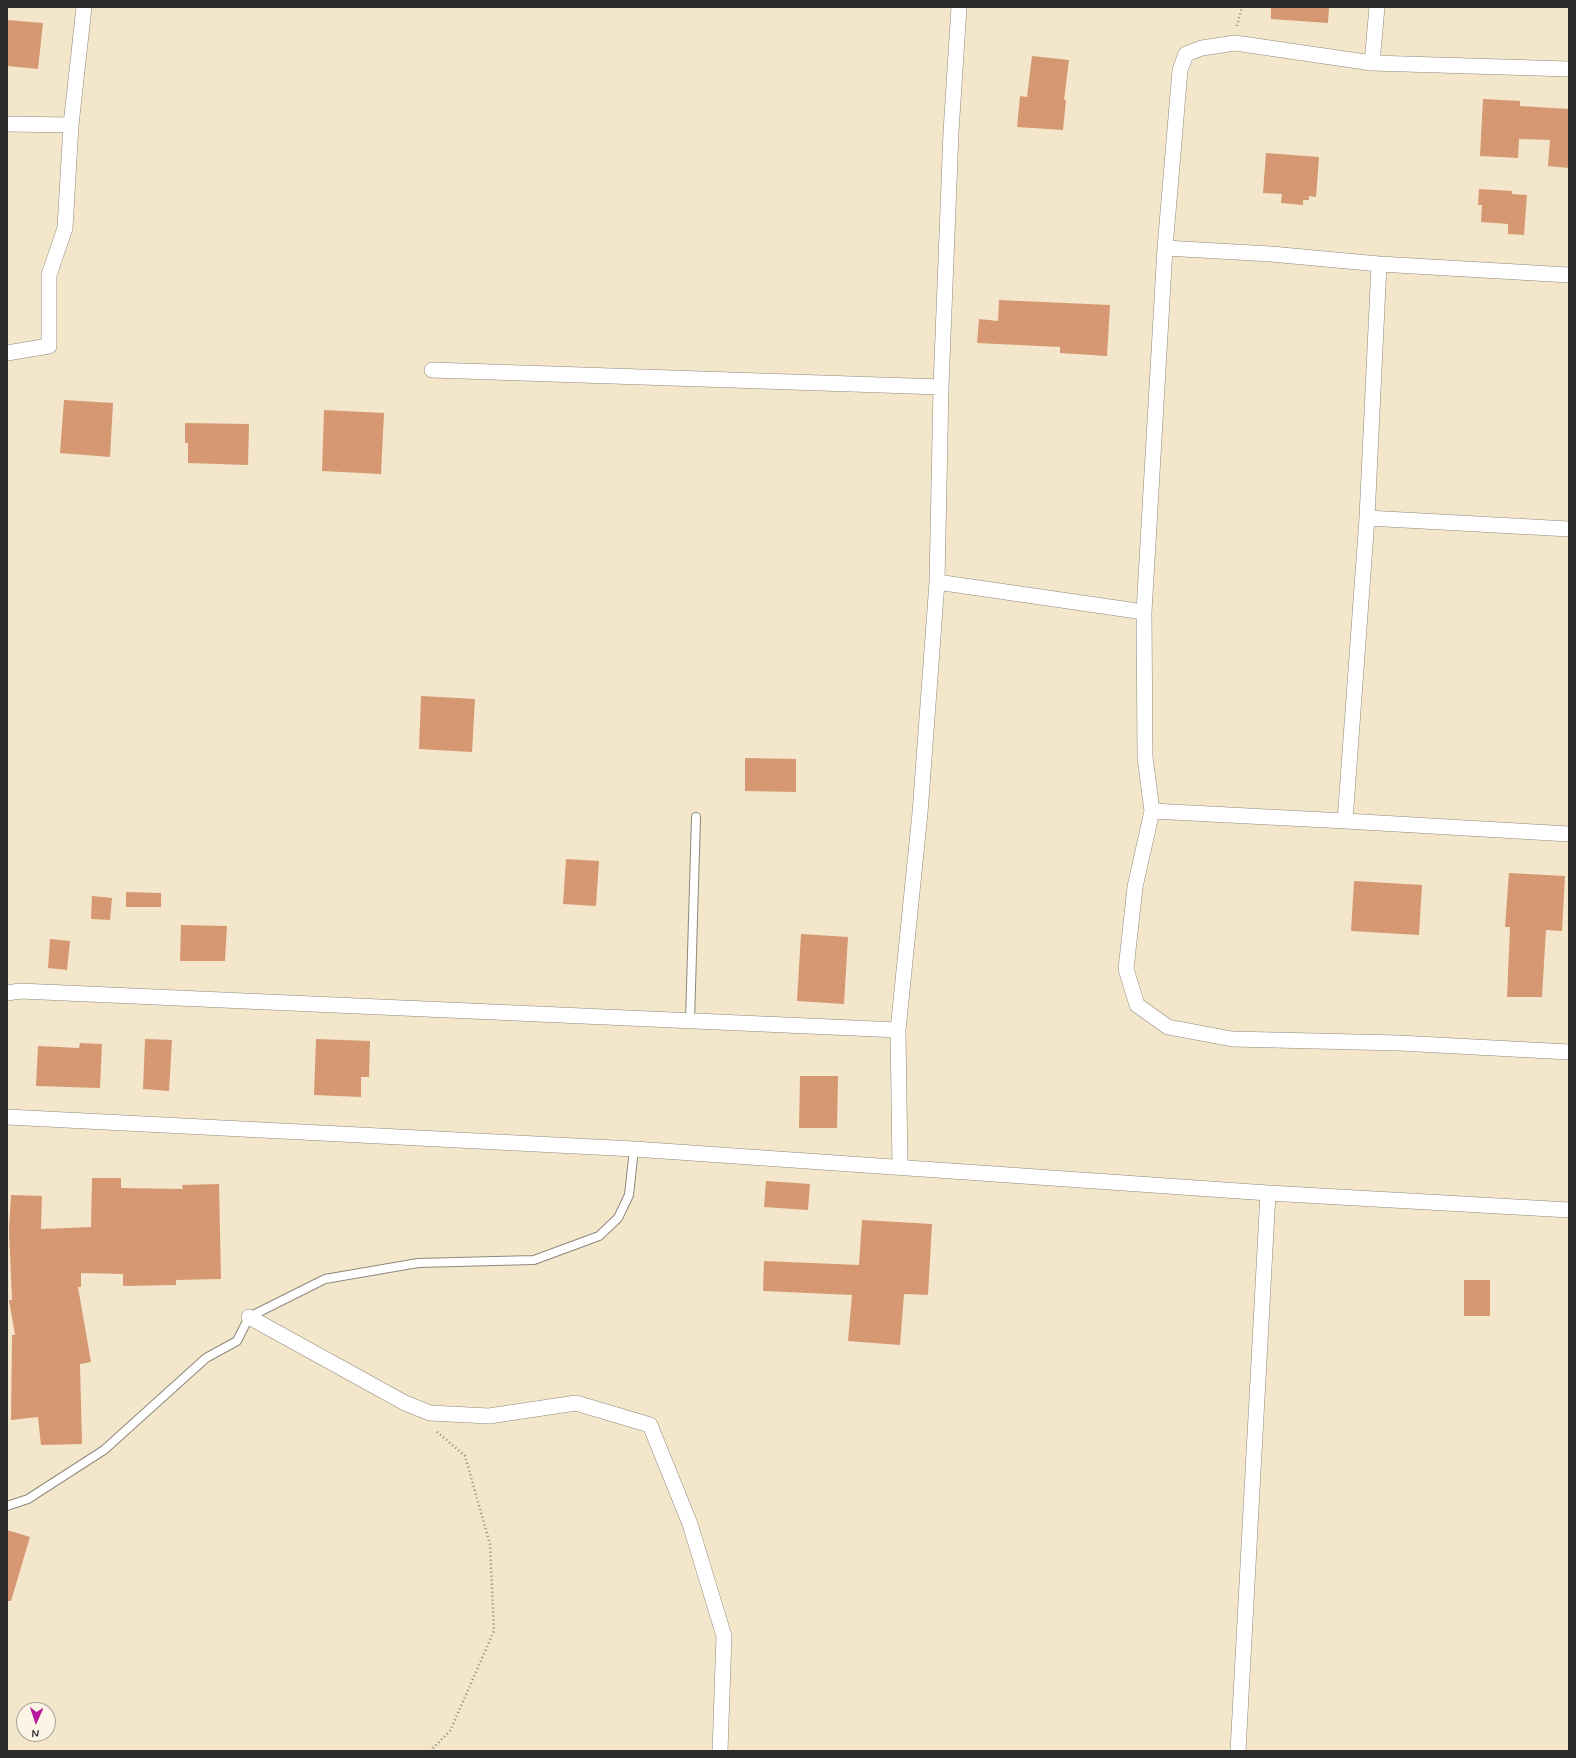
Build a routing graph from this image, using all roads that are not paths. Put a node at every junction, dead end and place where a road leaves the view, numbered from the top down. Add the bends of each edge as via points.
1 (84, 7) edge
2 (959, 7) edge
3 (1377, 7) edge
4 (1372, 62) junction
5 (1569, 69) edge
6 (7, 124) edge
7 (71, 125) junction
8 (1165, 248) junction
9 (1379, 264) junction
10 (1569, 275) edge
11 (7, 352) edge
12 (432, 370) dead end
13 (941, 387) junction
14 (1367, 518) junction
15 (1569, 529) edge
16 (937, 582) junction
17 (1144, 612) junction
18 (1152, 811) junction
19 (696, 817) dead end
20 (1345, 821) junction
21 (1569, 834) edge
22 (7, 993) edge
23 (690, 1020) junction
24 (898, 1030) junction
25 (1569, 1052) edge
26 (7, 1117) edge
27 (634, 1149) junction
28 (900, 1167) junction
29 (1268, 1193) junction
30 (1569, 1210) edge
31 (249, 1317) junction
32 (7, 1506) edge
33 (720, 1751) edge
34 (1238, 1751) edge

1 - 7 street
2 - 13 street via 951,132
3 - 4 street
4 - 5 street
4 - 8 street via 1235,43 1202,48 1186,54 1180,70
6 - 7 street
7 - 11 street via 66,228 49,275 49,346
8 - 9 street
8 - 17 street
9 - 10 street
9 - 14 street
12 - 13 street
13 - 16 street
14 - 15 street
14 - 20 street
16 - 17 street
16 - 24 street via 920,813
17 - 18 street via 1145,757
18 - 20 street
18 - 25 street via 1135,887 1126,969 1137,1005 1168,1027 1232,1039 1399,1043
19 - 23 lane
20 - 21 street
22 - 23 street via 28,991
23 - 24 street
24 - 28 street
26 - 27 street
27 - 28 street
27 - 31 lane via 629,1195 618,1218 599,1236 534,1260 418,1262 325,1278
28 - 29 street
29 - 30 street
29 - 34 street
31 - 32 lane via 237,1341 206,1358 104,1450 28,1499
31 - 33 street via 405,1403 430,1413 488,1416 576,1403 650,1425 690,1524 724,1636

